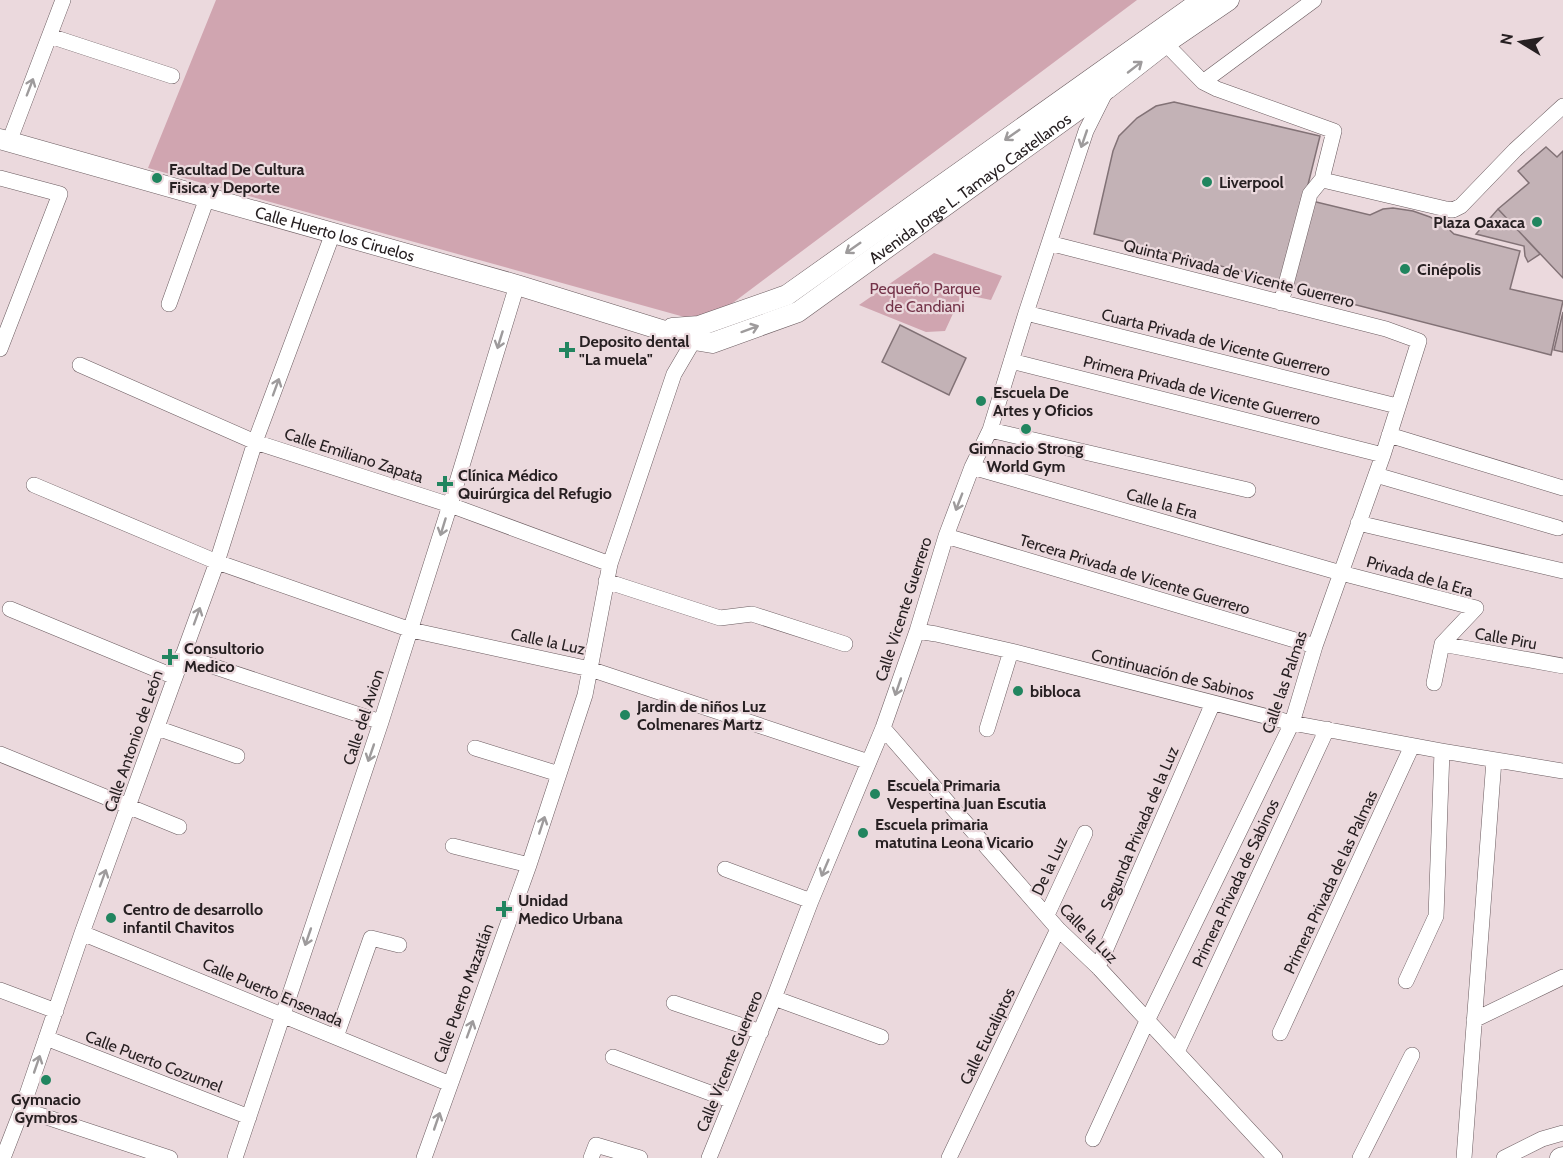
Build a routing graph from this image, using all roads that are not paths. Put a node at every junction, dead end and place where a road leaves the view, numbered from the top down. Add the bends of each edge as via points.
1 (63, 0) edge
2 (1202, 0) edge
3 (1229, 0) edge
4 (1314, 0) edge
5 (50, 36) junction
6 (1160, 38) junction
7 (1111, 65) junction
8 (172, 76) dead end
9 (1203, 82) junction
10 (1107, 89) junction
11 (1563, 106) edge
12 (5, 141) edge
13 (0, 178) edge
14 (1323, 178) junction
15 (207, 198) junction
16 (927, 207) junction
17 (333, 233) junction
18 (1049, 243) junction
19 (517, 285) junction
20 (1281, 303) junction
21 (169, 304) dead end
22 (1026, 313) junction
23 (696, 333) junction
24 (1419, 341) joint
25 (0, 349) edge
26 (1011, 361) junction
27 (80, 366) dead end
28 (1397, 406) junction
29 (990, 429) junction
30 (1389, 435) junction
31 (255, 442) junction
32 (1383, 455) junction
33 (972, 467) junction
34 (1376, 475) junction
35 (34, 484) dead end
36 (1563, 488) edge
37 (1248, 490) dead end
38 (450, 505) junction
39 (1358, 523) junction
40 (1558, 528) dead end
41 (946, 536) junction
42 (217, 562) junction
43 (610, 564) junction
44 (1559, 570) edge
45 (1341, 573) junction
46 (606, 580) junction
47 (10, 609) dead end
48 (411, 630) junction
49 (917, 631) junction
50 (845, 644) dead end
51 (1442, 644) junction
52 (1315, 646) junction
53 (1011, 651) junction
54 (182, 656) junction
55 (1563, 666) edge
56 (590, 669) junction
57 (175, 677) junction
58 (1434, 683) dead end
59 (1213, 703) junction
60 (381, 722) junction
61 (1292, 723) junction
62 (157, 728) junction
63 (883, 729) junction
64 (987, 729) dead end
65 (1327, 729) junction
66 (1412, 746) junction
67 (476, 748) dead end
68 (1442, 751) junction
69 (0, 753) edge
70 (237, 756) dead end
71 (1494, 760) junction
72 (869, 762) junction
73 (1563, 771) edge
74 (559, 774) junction
75 (129, 808) junction
76 (179, 827) dead end
77 (1085, 833) dead end
78 (453, 846) dead end
79 (529, 865) junction
80 (725, 869) dead end
81 (812, 901) junction
82 (1047, 915) junction
83 (1058, 929) junction
84 (82, 933) junction
85 (399, 945) dead end
86 (1098, 967) junction
87 (1563, 977) edge
88 (1406, 981) dead end
89 (0, 990) edge
90 (774, 998) junction
91 (674, 1003) dead end
92 (56, 1011) junction
93 (282, 1014) junction
94 (1474, 1020) junction
95 (1147, 1021) junction
96 (760, 1032) junction
97 (1280, 1033) dead end
98 (336, 1037) junction
99 (881, 1037) dead end
100 (46, 1038) junction
101 (1177, 1052) junction
102 (1412, 1055) dead end
103 (613, 1057) dead end
104 (450, 1084) junction
105 (732, 1101) junction
106 (22, 1109) junction
107 (249, 1117) junction
108 (1563, 1133) edge
109 (1093, 1139) dead end
110 (594, 1151) edge
111 (3, 1158) edge
112 (170, 1158) edge
113 (235, 1158) edge
114 (424, 1158) edge
115 (640, 1158) edge
116 (710, 1158) edge
117 (949, 1158) edge
118 (1275, 1158) edge
119 (1360, 1158) edge
120 (1464, 1158) edge
121 (1504, 1158) edge

1 - 5 street
2 - 6 main road, Avenida Jorge L. Tamayo Castellanos
3 - 6 main road, Avenida Jorge L. Tamayo Castellanos
4 - 9 street
5 - 8 street
12 -> 5 street
6 - 7 main road, Avenida Jorge L. Tamayo Castellanos
6 - 9 street
10 -> 6 main road, Avenida Jorge L. Tamayo Castellanos
7 - 10 street, Calle Vicente Guerrero
7 -> 16 main road, Avenida Jorge L. Tamayo Castellanos
9 - 14 street via 1334,131
10 - 16 main road, Avenida Jorge L. Tamayo Castellanos
10 -> 18 street, Calle Vicente Guerrero via 1086,131
11 - 14 street via 1453,210
12 - 15 main road, Calle Huerto los Ciruelos
13 - 25 street via 60,195
14 - 20 street via 1310,194
15 - 17 main road, Calle Huerto los Ciruelos
15 - 21 street
16 - 23 main road, Avenida Jorge L. Tamayo Castellanos via 798,312 712,343
17 - 19 main road, Calle Huerto los Ciruelos
31 -> 17 street, Calle Antonio de León
18 - 20 street, Quinta Privada de Vicente Guerrero
18 - 22 street, Calle Vicente Guerrero
19 - 23 main road, Calle Huerto los Ciruelos via 660,328
19 -> 38 street, Calle del Avion
20 - 24 street, Quinta Privada de Vicente Guerrero
22 - 26 street, Calle Vicente Guerrero
22 - 28 street, Cuarta Privada de Vicente Guerrero
23 - 43 street, Calle Puerto Mazatlán via 675,374
24 - 28 street, Calle las Palmas
26 - 29 street, Calle Vicente Guerrero
26 - 32 street, Primera Privada de Vicente Guerrero
27 - 31 street, Calle Emiliano Zapata
28 - 30 street, Calle las Palmas
29 - 33 street, Calle Vicente Guerrero
29 - 37 street
30 - 32 street, Calle las Palmas
30 - 36 street
31 - 38 street, Calle Emiliano Zapata
31 - 42 street, Calle Antonio de León
32 - 34 street, Calle las Palmas
33 -> 41 street, Calle Vicente Guerrero
33 - 45 street, Calle la Era
34 - 39 street, Calle las Palmas
34 - 40 street
35 - 42 street, Calle la Luz
38 - 43 street, Calle Emiliano Zapata
38 -> 48 street, Calle del Avion
39 - 44 street
39 - 45 street, Calle las Palmas
41 - 49 street, Calle Vicente Guerrero
41 - 52 street, Tercera Privada de Vicente Guerrero
42 - 48 street, Calle la Luz
54 -> 42 street, Calle Antonio de León
43 - 46 street, Calle Puerto Mazatlán
45 - 51 street, Privada de la Era via 1476,608
45 - 52 street, Calle las Palmas
46 - 50 street via 720,618 752,614
46 - 56 street, Calle Puerto Mazatlán
47 - 57 street
48 - 56 street, Calle la Luz
48 - 60 street, Calle del Avion
49 - 53 street, Continuación de Sabinos
49 -> 63 street, Calle Vicente Guerrero
51 - 55 street, Calle Piru
51 - 58 street
52 - 61 street, Calle las Palmas
53 - 59 street, Continuación de Sabinos
53 - 64 street
54 - 57 street, Calle Antonio de León
54 - 60 street
56 - 72 street, Calle la Luz
56 - 74 street, Calle Puerto Mazatlán
57 - 62 street, Calle Antonio de León
59 - 61 street, Continuación de Sabinos
59 - 86 street, Segunda Privada de la Luz
60 -> 93 street, Calle del Avion
61 - 65 street, Continuación de Sabinos
61 - 95 street, Calle las Palmas
62 - 70 street
62 - 75 street, Calle Antonio de León
63 - 72 street, Calle Vicente Guerrero
63 - 82 street, Calle la Luz
65 - 66 street, Continuación de Sabinos
65 - 101 street, Primera Privada de Sabinos
66 - 68 street, Continuación de Sabinos
66 - 97 street, Primera Privada de las Palmas
67 - 74 street
68 - 71 street, Continuación de Sabinos
68 - 88 street via 1436,916
69 - 75 street
71 - 73 street, Continuación de Sabinos
71 - 94 street
72 -> 81 street, Calle Vicente Guerrero
79 -> 74 street, Calle Puerto Mazatlán
75 - 76 street
84 -> 75 street, Calle Antonio de León
77 - 82 street, De la Luz
78 - 79 street
104 -> 79 street, Calle Puerto Mazatlán
80 - 81 street
81 - 90 street, Calle Vicente Guerrero
82 - 83 street, Calle la Luz
83 - 86 street, Calle la Luz
83 - 117 street, Calle Eucaliptos
84 - 92 street, Calle Antonio de León
84 - 93 street, Calle Puerto Ensenada
85 - 98 street via 371,938
86 - 95 street, Calle la Luz
87 - 94 street
89 - 92 street
90 - 96 street, Calle Vicente Guerrero
90 - 99 street
91 - 96 street
92 - 100 street, Calle Antonio de León
93 - 98 street, Calle Puerto Ensenada
93 - 107 street, Calle del Avion
94 - 120 street
95 - 101 street, Calle la Luz
95 - 109 street, Calle las Palmas
96 - 105 street, Calle Vicente Guerrero
98 - 104 street, Calle Puerto Ensenada
106 -> 100 street, Calle Antonio de León
100 - 107 street, Calle Puerto Cozumel
101 - 118 street, Calle la Luz
102 - 119 street
103 - 105 street
114 -> 104 street, Calle Puerto Mazatlán
105 - 116 street, Calle Vicente Guerrero
106 - 111 street, Calle Antonio de León
106 - 112 street
107 - 113 street, Calle del Avion
108 - 121 street
110 - 115 street

